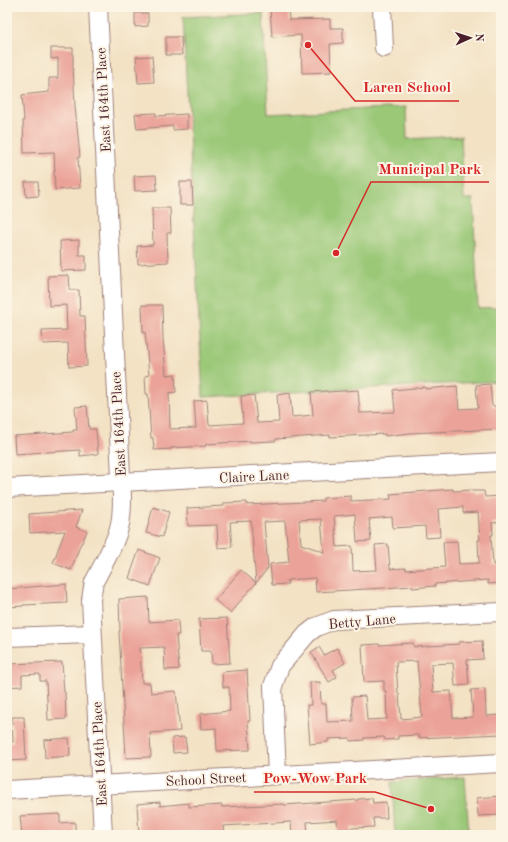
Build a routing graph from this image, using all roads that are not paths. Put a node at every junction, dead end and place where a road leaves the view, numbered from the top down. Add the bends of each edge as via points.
1 (98, 7) edge
2 (382, 7) edge
3 (384, 48) dead end
4 (501, 462) edge
5 (121, 483) junction
6 (7, 488) edge
7 (501, 612) edge
8 (92, 634) junction
9 (7, 637) edge
10 (501, 763) edge
11 (277, 775) junction
12 (101, 785) junction
13 (7, 790) edge
14 (103, 835) edge

1 - 5 street, East 164th Place
2 - 3 street
4 - 5 street, Claire Lane
5 - 6 street, Claire Lane
5 - 8 street, East 164th Place via 122,512 119,528 92,587
7 - 11 street, Betty Lane via 334,620 316,627 280,666 273,686
8 - 9 street
8 - 12 street, East 164th Place
10 - 11 street, School Street
11 - 12 street, School Street
12 - 13 street, School Street
12 - 14 street, East 164th Place

